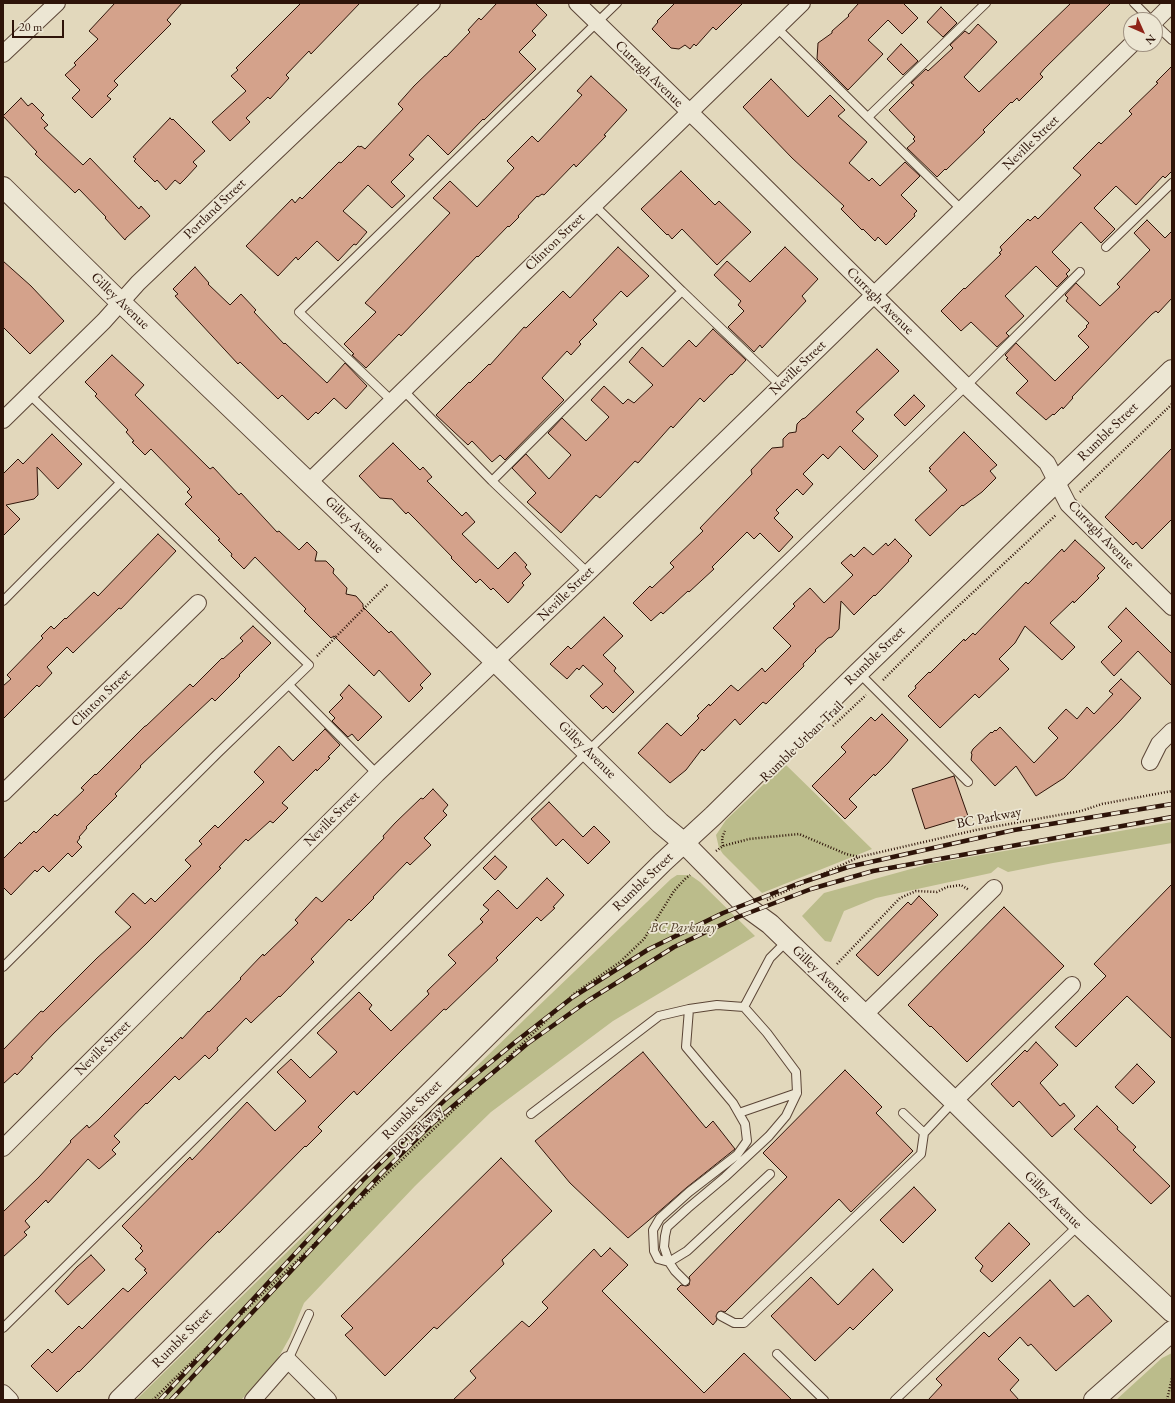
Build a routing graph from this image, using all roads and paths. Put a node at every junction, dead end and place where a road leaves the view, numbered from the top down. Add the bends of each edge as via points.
1 (57, 3) edge
2 (432, 3) edge
3 (577, 3) edge
4 (617, 3) edge
5 (802, 3) edge
6 (986, 3) edge
7 (1134, 3) edge
8 (1172, 4) edge
9 (1143, 12) edge
10 (1163, 14) edge
11 (597, 23) junction
12 (777, 28) junction
13 (1163, 30) edge
14 (1172, 40) edge
15 (1124, 52) edge
16 (3, 54) edge
17 (689, 113) junction
18 (868, 117) junction
19 (1172, 183) edge
20 (3, 187) edge
21 (594, 205) junction
22 (962, 210) junction
23 (1106, 247) dead end
24 (1080, 272) dead end
25 (682, 291) junction
26 (874, 296) junction
27 (120, 302) junction
28 (1172, 370) edge
29 (780, 385) junction
30 (966, 386) junction
31 (29, 394) junction
32 (398, 396) junction
33 (1172, 404) edge
34 (3, 420) edge
35 (492, 481) junction
36 (309, 482) junction
37 (1056, 482) junction
38 (120, 483) junction
39 (1076, 496) dead end
40 (1057, 514) dead end
41 (401, 571) junction
42 (588, 573) junction
43 (3, 601) edge
44 (198, 603) dead end
45 (1172, 607) edge
46 (495, 661) junction
47 (309, 665) junction
48 (858, 673) junction
49 (289, 685) junction
50 (874, 688) junction
51 (829, 730) dead end
52 (1172, 731) edge
53 (588, 751) junction
54 (1150, 762) dead end
55 (377, 774) junction
56 (968, 782) dead end
57 (1172, 791) edge
58 (3, 793) edge
59 (726, 828) dead end
60 (684, 843) junction
61 (723, 846) junction
62 (719, 848) dead end
63 (859, 857) junction
64 (690, 876) dead end
65 (994, 888) dead end
66 (982, 901) junction
67 (748, 908) junction
68 (787, 941) junction
69 (3, 967) edge
70 (824, 977) junction
71 (1072, 985) dead end
72 (744, 1007) junction
73 (689, 1009) junction
74 (864, 1015) junction
75 (797, 1093) junction
76 (954, 1101) junction
77 (739, 1113) junction
78 (903, 1113) dead end
79 (531, 1114) dead end
80 (924, 1133) junction
81 (3, 1148) edge
82 (770, 1174) dead end
83 (1079, 1225) junction
84 (670, 1262) junction
85 (685, 1281) dead end
86 (1172, 1312) edge
87 (310, 1314) dead end
88 (721, 1316) dead end
89 (3, 1328) edge
90 (1172, 1331) edge
91 (777, 1354) dead end
92 (288, 1360) junction
93 (1172, 1378) edge
94 (3, 1393) edge
95 (10, 1400) edge
96 (119, 1400) edge
97 (154, 1400) edge
98 (253, 1400) edge
99 (328, 1400) edge
100 (824, 1400) edge
101 (895, 1400) edge
102 (1094, 1400) edge
103 (1167, 1400) edge

1 - 16 street
2 - 27 street, Portland Street
3 - 11 street, Curragh Avenue
4 - 11 lane
5 - 12 street, Clinton Street
6 - 18 lane
7 - 9 lane
8 - 10 street
11 - 17 street, Curragh Avenue
11 - 32 lane via 299,312
12 - 17 street, Clinton Street
12 - 18 lane
13 - 14 lane
15 - 22 street, Neville Street
17 - 21 street, Clinton Street
17 - 26 street, Curragh Avenue
18 - 22 lane
19 - 23 lane
20 - 27 street, Gilley Avenue
21 - 25 lane
21 - 32 street, Clinton Street
22 - 26 street, Neville Street
24 - 30 lane
25 - 29 lane
25 - 35 lane
26 - 29 street, Neville Street
26 - 30 street, Curragh Avenue
27 - 31 street, Portland Street
27 - 36 street, Gilley Avenue
28 - 37 street, Rumble Street
29 - 42 street, Neville Street
30 - 37 street, Curragh Avenue via 1047,463
30 - 53 lane
31 - 34 street, Portland Street
31 - 38 lane
32 - 35 lane
32 - 36 street, Clinton Street
33 - 39 path
35 - 42 lane
36 - 41 street, Gilley Avenue
37 - 45 street, Curragh Avenue via 1073,510
37 - 48 street, Rumble Street
38 - 43 lane
38 - 47 lane
40 - 50 path, Rumble Urban Trail
41 - 46 street, Gilley Avenue
41 - 47 path
42 - 46 street, Neville Street
44 - 58 street, Clinton Street
46 - 53 street, Gilley Avenue
46 - 55 street, Neville Street
47 - 49 lane
48 - 50 lane
48 - 60 street, Rumble Street
49 - 55 lane
49 - 69 lane
50 - 51 path, Rumble Urban Trail
50 - 56 lane
52 - 54 street via 1158,744
53 - 60 street, Gilley Avenue via 660,823
53 - 89 lane
55 - 81 street, Neville Street
57 - 63 path, BC Parkway via 976,830
59 - 61 path via 722,838
60 - 67 street, Gilley Avenue
60 - 96 street, Rumble Street
61 - 62 path, BC Parkway
61 - 63 path, BC Parkway via 749,839 799,834
63 - 67 path
64 - 97 path, BC Parkway via 674,892 644,939 620,962 575,993
65 - 66 street
66 - 70 path via 961,885 937,892 916,891 900,898
66 - 74 street
67 - 68 street, Gilley Avenue
68 - 70 street, Gilley Avenue
68 - 72 lane via 770,958
70 - 74 street, Gilley Avenue
71 - 76 street
72 - 73 lane via 717,1005
72 - 75 lane via 796,1072
73 - 77 lane via 686,1047
73 - 79 lane via 659,1016
74 - 76 street, Gilley Avenue
75 - 77 lane
75 - 84 lane via 786,1116 769,1136 667,1227 664,1247
76 - 80 lane
76 - 83 street, Gilley Avenue
77 - 84 lane via 745,1124 747,1141 737,1155 660,1218 653,1230 654,1251 658,1259
78 - 80 lane
80 - 88 lane via 921,1154 744,1323 734,1323
82 - 84 lane via 687,1251
83 - 86 street, Gilley Avenue
83 - 101 lane
84 - 85 lane
87 - 92 lane
90 - 102 street
91 - 100 lane
92 - 98 street
92 - 99 street
93 - 103 path
94 - 95 street

